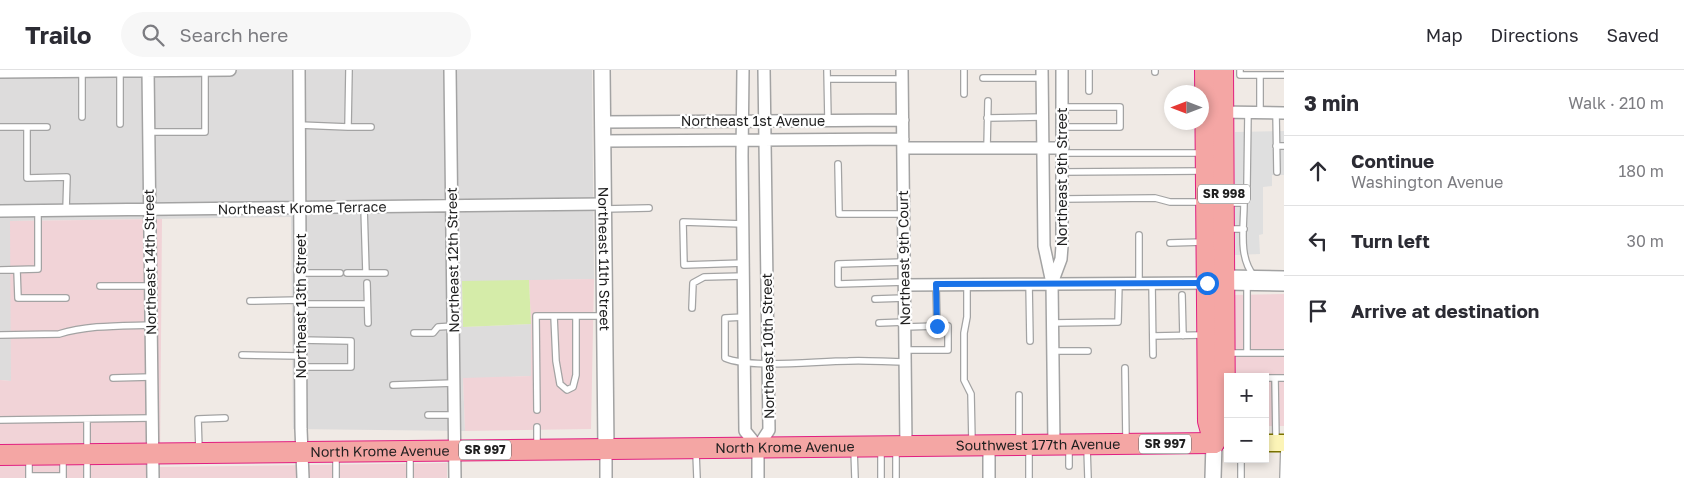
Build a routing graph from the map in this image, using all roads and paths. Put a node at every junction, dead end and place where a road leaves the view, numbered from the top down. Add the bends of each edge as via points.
1 (148, 70) edge
2 (205, 70) edge
3 (230, 70) edge
4 (298, 70) edge
5 (348, 70) edge
6 (450, 70) edge
7 (602, 70) edge
8 (744, 70) edge
9 (764, 70) edge
10 (827, 70) edge
11 (964, 70) edge
12 (1062, 70) edge
13 (1089, 70) edge
14 (1205, 70) edge
15 (1223, 70) edge
16 (1240, 70) edge
17 (82, 71) junction
18 (120, 71) edge
19 (0, 72) edge
20 (1042, 74) edge
21 (902, 75) edge
22 (1260, 75) junction
23 (1284, 75) edge
24 (983, 78) dead end
25 (831, 79) dead end
26 (1089, 91) dead end
27 (964, 94) dead end
28 (988, 101) dead end
29 (1062, 107) junction
30 (1214, 112) junction
31 (1248, 113) junction
32 (1260, 113) junction
33 (1280, 113) edge
34 (82, 117) dead end
35 (987, 118) junction
36 (1043, 118) junction
37 (903, 120) junction
38 (765, 121) junction
39 (828, 121) junction
40 (603, 122) junction
41 (743, 122) junction
42 (120, 124) dead end
43 (299, 125) junction
44 (27, 126) junction
45 (1063, 126) junction
46 (0, 127) edge
47 (47, 127) dead end
48 (348, 127) junction
49 (371, 127) dead end
50 (148, 132) junction
51 (765, 140) junction
52 (603, 141) junction
53 (742, 141) junction
54 (903, 144) junction
55 (1276, 146) junction
56 (1284, 146) edge
57 (987, 148) junction
58 (1043, 148) junction
59 (1063, 151) junction
60 (1206, 162) junction
61 (838, 164) dead end
62 (1063, 172) junction
63 (1277, 172) dead end
64 (1248, 186) dead end
65 (1043, 198) junction
66 (1063, 199) junction
67 (1215, 203) junction
68 (364, 207) junction
69 (452, 207) junction
70 (604, 207) junction
71 (300, 208) junction
72 (649, 208) dead end
73 (66, 210) junction
74 (149, 210) junction
75 (0, 211) edge
76 (38, 211) junction
77 (904, 214) junction
78 (743, 224) junction
79 (1224, 229) junction
80 (1244, 229) junction
81 (1139, 235) dead end
82 (1207, 242) junction
83 (1170, 243) dead end
84 (904, 262) junction
85 (744, 263) junction
86 (0, 270) edge
87 (17, 270) junction
88 (300, 273) junction
89 (366, 273) junction
90 (385, 273) dead end
91 (744, 276) junction
92 (1284, 277) edge
93 (1250, 280) junction
94 (1219, 281) junction
95 (367, 283) dead end
96 (1029, 283) junction
97 (1052, 283) junction
98 (1118, 283) junction
99 (1140, 283) junction
100 (1152, 283) junction
101 (904, 284) junction
102 (936, 284) junction
103 (967, 284) junction
104 (1284, 285) edge
105 (100, 286) dead end
106 (150, 286) junction
107 (1182, 295) dead end
108 (66, 298) dead end
109 (905, 298) junction
110 (875, 299) dead end
111 (250, 302) dead end
112 (300, 302) junction
113 (368, 304) junction
114 (692, 308) dead end
115 (554, 316) junction
116 (576, 316) junction
117 (605, 316) junction
118 (744, 317) junction
119 (368, 323) dead end
120 (879, 323) dead end
121 (1052, 323) junction
122 (905, 324) junction
123 (151, 325) junction
124 (454, 326) junction
125 (937, 326) junction
126 (414, 333) dead end
127 (1208, 334) junction
128 (0, 335) edge
129 (1153, 336) junction
130 (1182, 336) junction
131 (300, 340) junction
132 (1030, 340) dead end
133 (1052, 351) junction
134 (1088, 351) dead end
135 (1225, 353) junction
136 (1247, 353) junction
137 (1284, 353) edge
138 (242, 355) dead end
139 (1153, 355) dead end
140 (906, 356) junction
141 (300, 361) junction
142 (744, 363) junction
143 (768, 363) junction
144 (1125, 368) dead end
145 (1226, 373) edge
146 (151, 377) junction
147 (113, 378) dead end
148 (1269, 378) edge
149 (1275, 378) junction
150 (1284, 378) edge
151 (454, 383) junction
152 (393, 385) dead end
153 (1019, 396) dead end
154 (537, 410) dead end
155 (428, 415) dead end
156 (454, 415) junction
157 (152, 418) junction
158 (225, 418) dead end
159 (1225, 418) edge
160 (87, 419) junction
161 (0, 420) edge
162 (537, 427) dead end
163 (1221, 443) edge
164 (1277, 443) edge
165 (1126, 444) junction
166 (1070, 445) junction
167 (981, 446) junction
168 (1024, 446) junction
169 (758, 447) junction
170 (854, 447) junction
171 (894, 447) junction
172 (606, 448) junction
173 (696, 448) junction
174 (537, 449) junction
175 (454, 450) junction
176 (410, 451) junction
177 (302, 452) junction
178 (336, 452) junction
179 (63, 454) junction
180 (87, 454) junction
181 (152, 454) junction
182 (199, 454) junction
183 (0, 455) edge
184 (29, 455) junction
185 (1241, 463) edge
186 (1069, 466) dead end
187 (29, 477) edge
188 (63, 477) edge
189 (88, 478) edge
190 (153, 478) edge
191 (303, 478) edge
192 (336, 478) edge
193 (410, 478) edge
194 (455, 478) edge
195 (606, 478) edge
196 (696, 478) edge
197 (758, 478) edge
198 (855, 478) edge
199 (881, 478) edge
200 (896, 478) edge
201 (989, 478) edge
202 (1029, 478) edge
203 (1088, 478) edge
204 (1213, 478) edge
205 (1241, 478) edge
206 (1283, 478) edge

1 - 2 street
1 - 18 street
1 - 50 street, Northeast 14th Street
2 - 3 street
2 - 50 lane via 205,132
4 - 43 street, Northeast 13th Street
5 - 48 lane
6 - 69 street, Northeast 12th Street
7 - 40 street, Northeast 11th Street
8 - 41 street, Northeast 10th Street
9 - 38 street, Northeast 10th Street
10 - 39 lane
11 - 27 lane
12 - 29 street, Northeast 9th Street
13 - 26 lane
14 - 30 highway, SR 998
15 - 30 highway, SR 998
16 - 22 lane via 1240,75
17 - 18 street
17 - 19 street
17 - 34 lane
18 - 42 lane
20 - 24 lane
20 - 36 street, Northeast 9th Street
21 - 25 lane
21 - 37 street, Northeast 9th Court
22 - 23 lane
22 - 32 lane
28 - 35 lane
29 - 45 street, Northeast 9th Street
29 - 45 lane via 1120,107 1120,127
30 - 31 street
30 - 60 highway, SR 998
30 - 67 highway, SR 998
31 - 32 street
31 - 64 lane
32 - 33 street
33 - 55 lane
35 - 36 lane
35 - 57 lane
36 - 58 street, Northeast 9th Street
37 - 39 street, Northeast 1st Avenue
37 - 54 street, Northeast 9th Court
38 - 39 street, Northeast 1st Avenue
38 - 41 street, Northeast 1st Avenue
38 - 51 street, Northeast 10th Street
40 - 41 street, Northeast 1st Avenue
40 - 52 street, Northeast 11th Street
41 - 53 street, Northeast 10th Street
43 - 48 lane
43 - 71 street, Northeast 13th Street
44 - 46 lane
44 - 47 lane
44 - 73 lane via 27,178 67,177
45 - 59 street, Northeast 9th Street
48 - 49 lane
50 - 74 street, Northeast 14th Street
51 - 53 street, Northeast 1st Avenue
51 - 54 street, Northeast 1st Avenue
51 - 143 street, Northeast 10th Street
52 - 53 street, Northeast 1st Avenue
52 - 70 street, Northeast 11th Street
53 - 78 street, Northeast 10th Street
54 - 57 street, Northeast 1st Avenue
54 - 77 street, Northeast 9th Court
55 - 56 lane
55 - 63 lane
57 - 58 street, Northeast 1st Avenue
58 - 59 street, Northeast 1st Avenue
58 - 65 street, Northeast 9th Street
59 - 60 lane
59 - 62 street, Northeast 9th Street
60 - 62 lane
60 - 67 highway, SR 998
61 - 77 lane via 839,214
62 - 66 street, Northeast 9th Street
65 - 66 street
65 - 97 street, Northeast 9th Street via 1044,246
66 - 67 lane via 1155,198 1170,202
66 - 97 street, Northeast 9th Street via 1061,259
67 - 79 highway, SR 998
67 - 80 lane via 1244,203
67 - 82 highway, SR 998
68 - 69 street, Northeast Krome Terrace
68 - 71 street, Northeast Krome Terrace
68 - 89 lane
69 - 70 street, Northeast Krome Terrace
69 - 124 street, Northeast 12th Street
70 - 72 lane
70 - 117 street, Northeast 11th Street
71 - 74 street, Northeast Krome Terrace
71 - 88 street, Northeast 13th Street
73 - 74 street, Northeast Krome Terrace
73 - 76 street, Northeast Krome Terrace
74 - 106 street, Northeast 14th Street
75 - 76 street, Northeast Krome Terrace
76 - 87 lane via 38,269
77 - 84 street, Northeast 9th Court
78 - 85 street, Northeast 10th Street
78 - 85 lane via 683,222 684,265
79 - 80 lane
79 - 94 highway, SR 998
80 - 93 lane via 1244,254
81 - 99 lane
82 - 83 lane
82 - 94 highway, SR 998
84 - 101 street, Northeast 9th Court
84 - 101 lane via 838,264 838,284
85 - 91 street, Northeast 10th Street
86 - 87 lane
87 - 108 lane via 18,298
88 - 89 lane
88 - 112 street, Northeast 13th Street
89 - 90 lane
91 - 114 lane via 704,277 693,283
91 - 118 street, Northeast 10th Street
92 - 93 street
93 - 94 street
93 - 104 street
93 - 136 lane
94 - 100 street
94 - 127 highway, SR 998
94 - 135 highway, SR 998
95 - 113 lane
96 - 97 street
96 - 103 street
96 - 132 lane
97 - 98 street
97 - 121 street, Northeast 9th Street
98 - 99 street
98 - 121 lane via 1118,322
99 - 100 street
100 - 129 lane
101 - 102 street
101 - 109 street, Northeast 9th Court
102 - 103 street
102 - 125 lane
103 - 167 lane via 964,380 971,394
105 - 106 lane
106 - 123 street, Northeast 14th Street
107 - 130 lane
109 - 110 lane
109 - 122 street, Northeast 9th Court
111 - 112 lane
112 - 113 lane
112 - 131 street, Northeast 13th Street
113 - 119 lane
115 - 116 lane
115 - 116 lane via 556,361 560,384 566,390 573,386 576,375
115 - 154 lane via 536,316
116 - 117 lane
117 - 172 street, Northeast 11th Street
118 - 142 street, Northeast 10th Street
118 - 142 lane via 725,318 725,358
120 - 122 lane
121 - 133 street, Northeast 9th Street
122 - 125 lane
122 - 140 street, Northeast 9th Court
123 - 128 lane via 104,327 59,334
123 - 146 street, Northeast 14th Street
124 - 126 lane via 438,327 433,333
124 - 151 street, Northeast 12th Street
125 - 140 lane via 948,326 948,350
127 - 130 lane
127 - 163 highway, SR 998 via 1208,421
129 - 130 lane
129 - 139 lane
131 - 141 street, Northeast 13th Street
131 - 141 lane via 351,340 351,367
133 - 134 lane
133 - 166 street, Northeast 9th Street
135 - 136 lane
135 - 145 highway, SR 998
136 - 137 lane
138 - 141 lane
140 - 143 lane
140 - 171 street, Northeast 9th Court
141 - 177 street, Northeast 13th Street
142 - 143 lane
142 - 169 street, Northeast 10th Street via 745,431
143 - 169 street, Northeast 10th Street via 769,430
144 - 165 lane
146 - 147 lane
146 - 157 street, Northeast 14th Street
148 - 149 lane
149 - 150 lane
149 - 164 lane
151 - 152 lane
151 - 156 street, Northeast 12th Street
153 - 168 lane
155 - 156 lane
156 - 175 street, Northeast 12th Street
157 - 160 lane
157 - 181 street, Northeast 14th Street
158 - 182 lane via 198,418
159 - 163 highway, SR 998
160 - 161 lane
160 - 180 lane
162 - 174 lane
163 - 165 highway, Southwest 177th Avenue / SR 997
163 - 204 street
164 - 206 lane
165 - 166 highway, Southwest 177th Avenue / SR 997
166 - 168 highway, Southwest 177th Avenue / SR 997
166 - 186 lane
166 - 203 lane
167 - 168 highway, Southwest 177th Avenue / SR 997
167 - 171 highway, Southwest 177th Avenue / SR 997
167 - 201 street
168 - 202 lane
169 - 170 highway, North Krome Avenue / SR 997
169 - 173 highway, North Krome Avenue / SR 997
169 - 197 street
170 - 171 highway, North Krome Avenue / SR 997
170 - 198 lane
171 - 199 lane
171 - 200 lane
172 - 173 highway, North Krome Avenue / SR 997
172 - 174 highway, North Krome Avenue / SR 997
172 - 195 street
173 - 196 lane
174 - 175 highway, North Krome Avenue / SR 997
175 - 176 highway, North Krome Avenue / SR 997
175 - 194 street, Northeast 12th Street
176 - 178 highway, North Krome Avenue / SR 997
176 - 193 lane
177 - 178 highway, North Krome Avenue / SR 997
177 - 182 highway, North Krome Avenue / SR 997
177 - 191 street, Northeast 13th Street
178 - 192 lane
179 - 180 highway, North Krome Avenue / SR 997
179 - 184 highway, SR 997
179 - 188 lane
180 - 181 highway, North Krome Avenue / SR 997
180 - 189 lane
181 - 182 highway, North Krome Avenue / SR 997
181 - 190 street, Northeast 14th Street
183 - 184 highway, SR 997
184 - 187 lane
185 - 205 lane
187 - 188 lane

